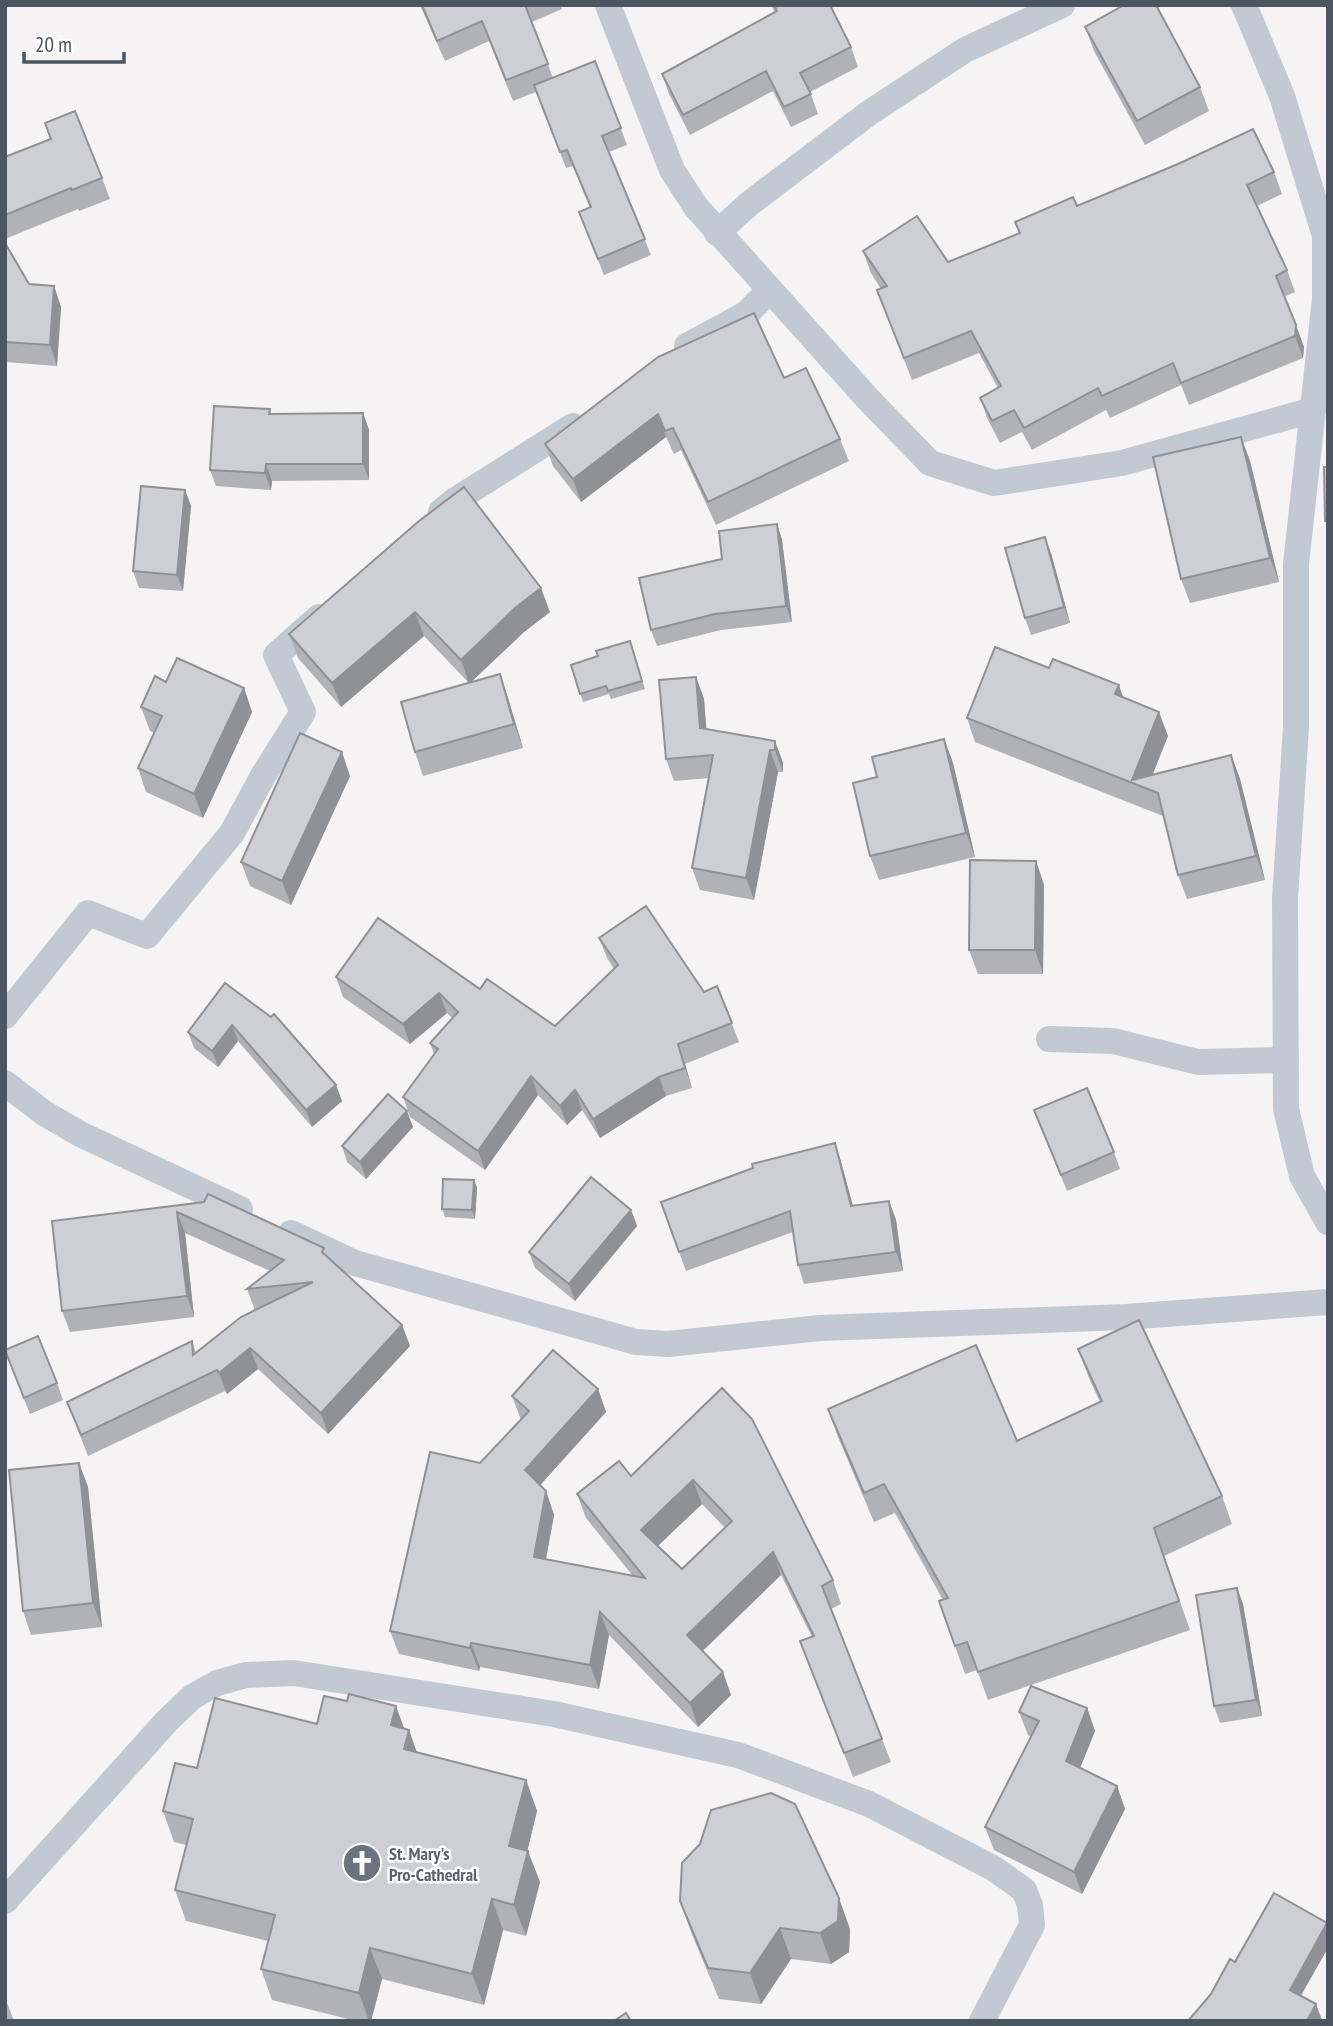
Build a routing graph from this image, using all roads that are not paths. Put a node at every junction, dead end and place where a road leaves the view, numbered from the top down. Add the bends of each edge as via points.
1 (608, 5) edge
2 (1062, 5) edge
3 (1244, 5) edge
4 (718, 233) junction
5 (770, 290) junction
6 (665, 360) edge
7 (1313, 410) junction
8 (593, 413) edge
9 (423, 528) edge
10 (339, 600) edge
11 (5, 1016) edge
12 (1049, 1039) dead end
13 (1286, 1060) junction
14 (5, 1083) edge
15 (1328, 1222) edge
16 (1328, 1302) edge
17 (5, 1901) edge
18 (982, 2021) edge

1 - 4 street via 672,170
2 - 4 street via 965,50 869,113 750,203
3 - 7 street via 1282,96 1325,236 1325,299
4 - 5 street
5 - 6 street via 746,314
5 - 7 street via 930,463 994,483 1122,463
7 - 13 street via 1296,564 1296,727 1285,899
8 - 9 street via 454,501
10 - 11 street via 276,655 303,712 232,833 147,936 88,913
12 - 13 street via 1113,1041 1198,1062
13 - 15 street via 1286,1109 1302,1176
14 - 16 street via 79,1134 355,1263 636,1342
17 - 18 street via 192,1697 217,1683 246,1675 294,1673 554,1714 725,1752 869,1804 993,1868 1024,1890 1032,1925

